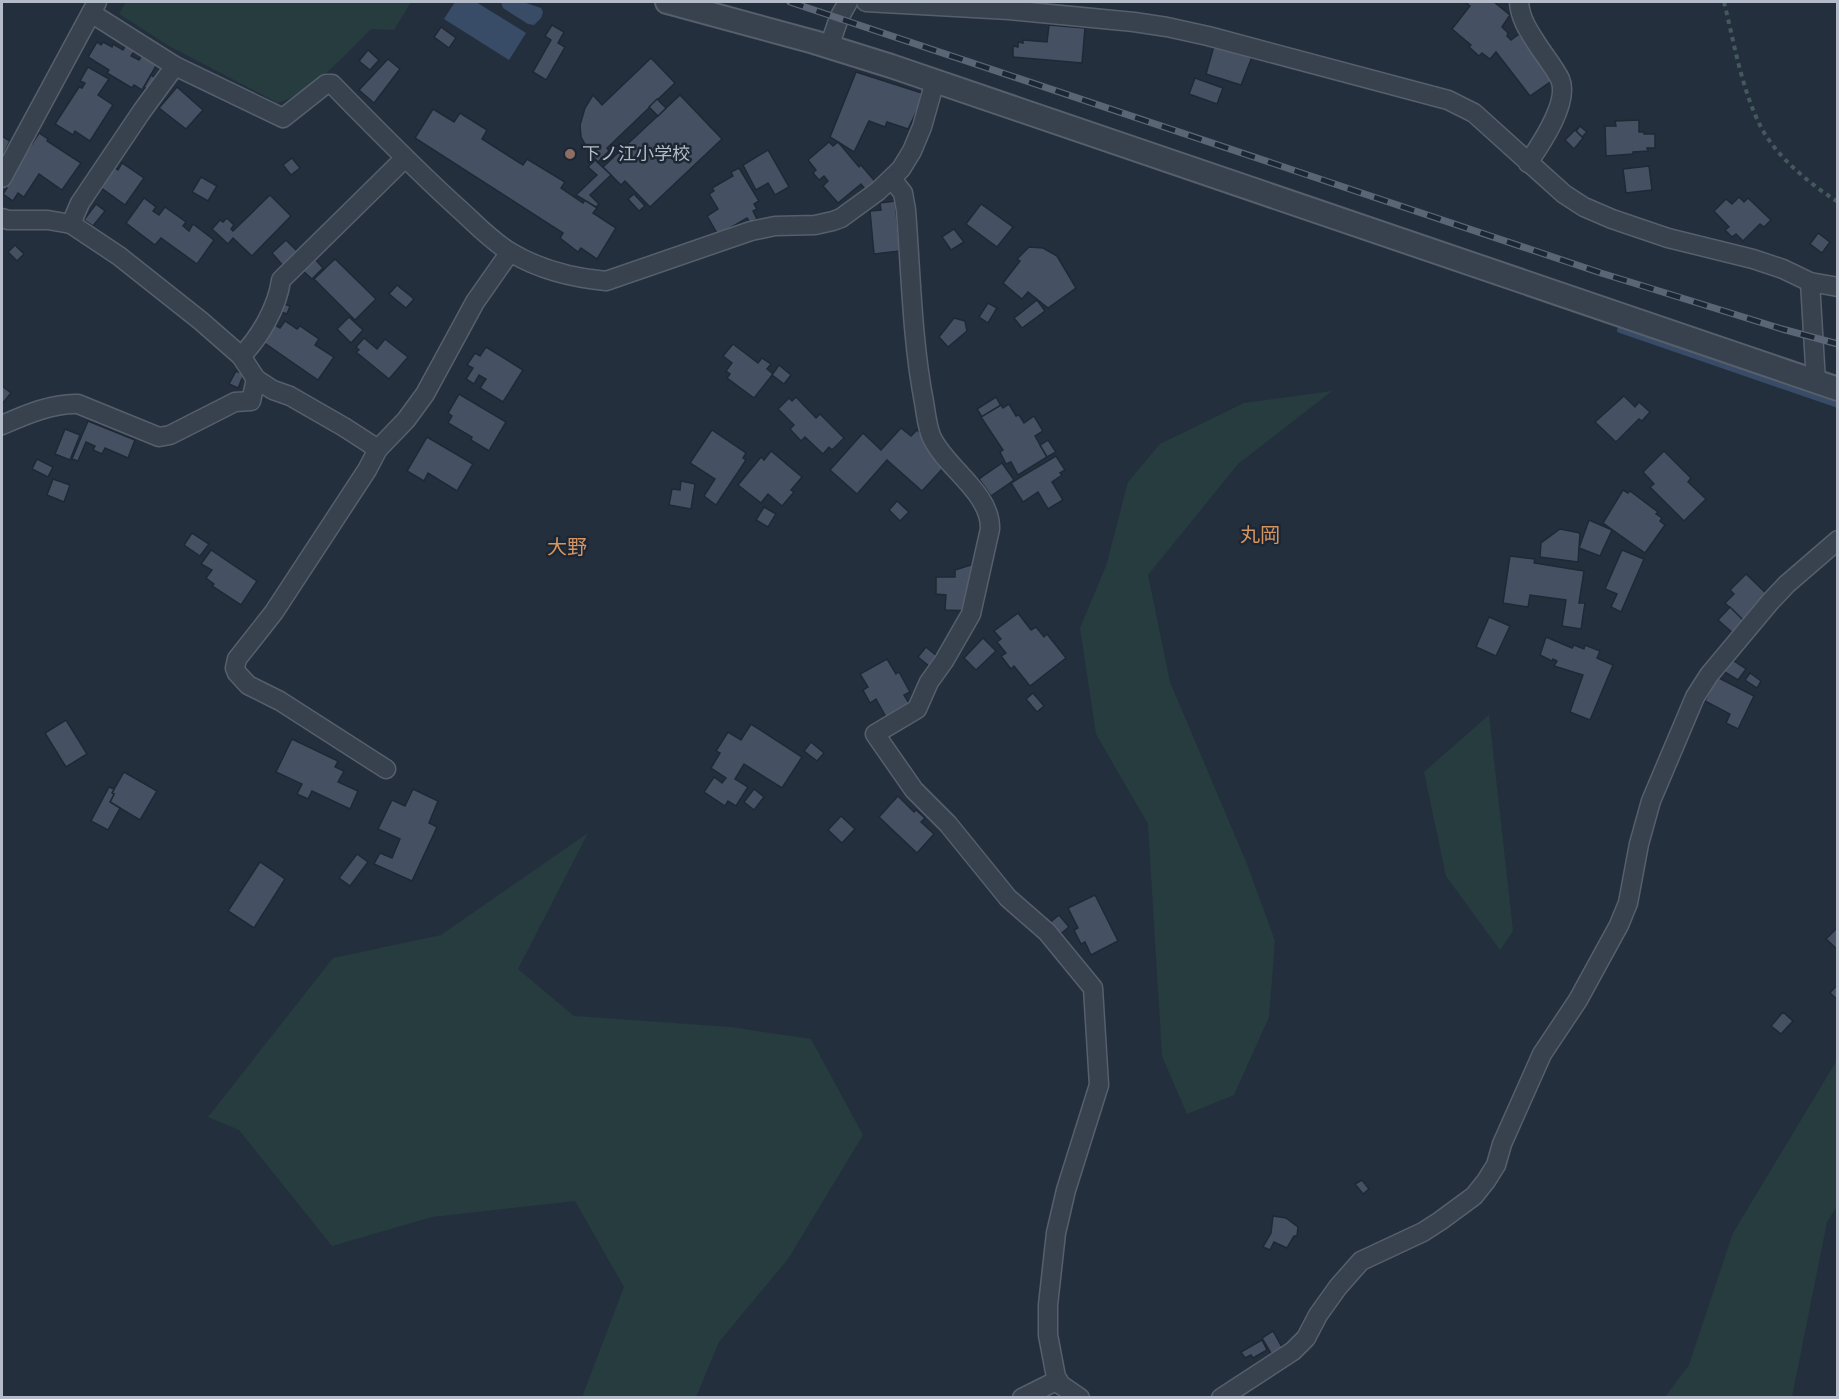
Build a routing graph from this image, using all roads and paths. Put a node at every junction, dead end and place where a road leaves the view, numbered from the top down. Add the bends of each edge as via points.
1 (668, 2) edge
2 (848, 2) edge
3 (866, 2) edge
4 (1519, 2) edge
5 (1724, 2) edge
6 (94, 7) edge
7 (829, 47) junction
8 (175, 66) junction
9 (935, 81) junction
10 (405, 159) junction
11 (1528, 163) junction
12 (2, 178) edge
13 (892, 179) junction
14 (1838, 202) edge
15 (2, 218) edge
16 (71, 224) junction
17 (510, 252) junction
18 (1810, 282) junction
19 (1838, 287) edge
20 (241, 356) junction
21 (256, 379) junction
22 (1827, 385) edge
23 (2, 425) edge
24 (378, 449) junction
25 (1838, 540) edge
26 (386, 769) dead end
27 (1058, 1380) junction
28 (1022, 1398) edge
29 (1080, 1398) edge
30 (1221, 1398) edge

1 - 7 street
2 - 7 street
3 - 11 street via 1134,22 1208,36 1460,105
4 - 11 street via 1524,24 1560,80 1563,97 1552,126
5 - 14 path via 1739,64 1762,130 1788,161
6 - 8 street
6 - 12 street
7 - 9 street
8 - 10 street via 283,118 326,84 332,84
8 - 16 street via 80,203
9 - 13 street via 915,145
9 - 22 street
10 - 17 street
10 - 20 street via 281,280 280,292 255,343
11 - 18 street via 1564,194 1612,219 1753,259
13 - 17 street via 833,221 762,228 606,281 583,279
13 - 27 street via 903,193 906,210 918,372 931,437 983,503 990,529 966,625 929,682 917,709 875,734 914,790 948,824 1008,898 1047,932 1093,988 1099,1085 1056,1233 1048,1305 1048,1335
15 - 16 street
16 - 20 street via 119,256
17 - 24 street via 475,302 425,394
18 - 19 street
18 - 22 street
20 - 21 street
21 - 23 street via 251,401 236,402 159,437 78,404 33,412
21 - 24 street
24 - 26 street via 274,612 237,659 235,668 248,685
25 - 30 street via 1770,602 1695,697 1651,801 1624,914 1578,1000 1542,1054 1486,1181 1474,1196 1440,1221 1361,1261 1338,1287 1306,1338
27 - 28 street
27 - 29 street

